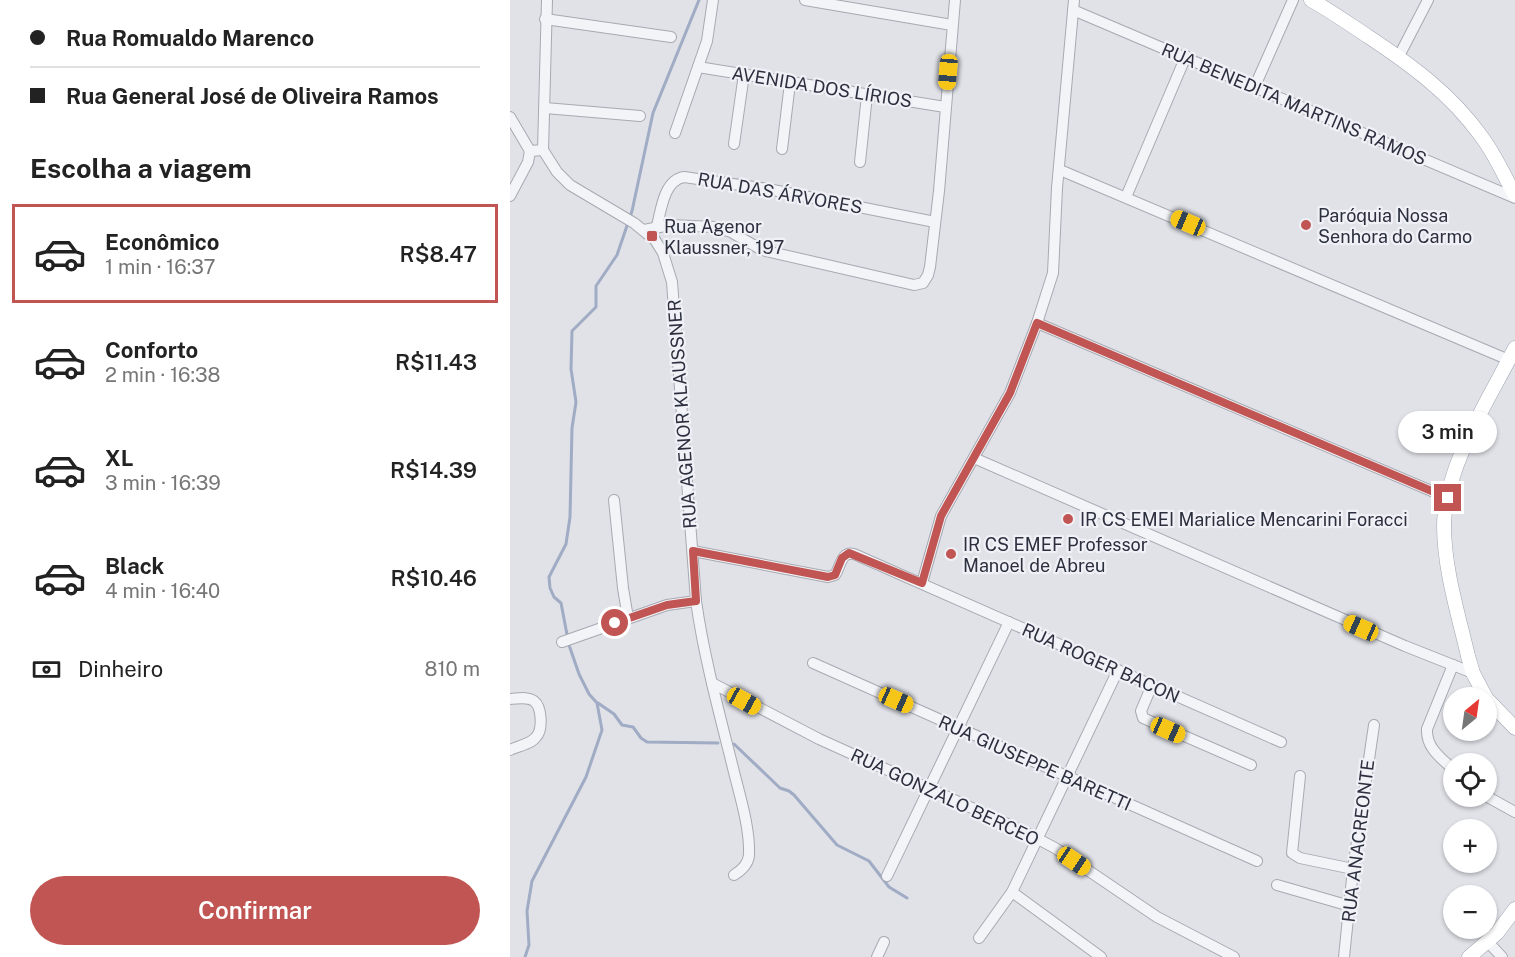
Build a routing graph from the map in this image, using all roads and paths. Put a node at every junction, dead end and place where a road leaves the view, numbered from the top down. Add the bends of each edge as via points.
1 (547, 0) edge
2 (713, 0) edge
3 (805, 0) edge
4 (955, 0) edge
5 (1293, 0) edge
6 (1311, 0) edge
7 (1428, 0) edge
8 (1073, 5) edge
9 (872, 6) edge
10 (545, 19) junction
11 (952, 25) junction
12 (671, 37) dead end
13 (1186, 56) junction
14 (1398, 57) junction
15 (698, 67) junction
16 (744, 74) junction
17 (790, 83) junction
18 (1255, 86) junction
19 (867, 95) junction
20 (945, 107) junction
21 (544, 108) junction
22 (640, 116) dead end
23 (510, 117) edge
24 (675, 134) dead end
25 (734, 144) dead end
26 (782, 149) dead end
27 (543, 150) junction
28 (530, 151) junction
29 (860, 162) dead end
30 (1060, 170) junction
31 (510, 196) edge
32 (1515, 196) edge
33 (1126, 197) junction
34 (935, 222) junction
35 (657, 226) junction
36 (639, 227) junction
37 (1037, 323) junction
38 (1512, 354) edge
39 (974, 458) junction
40 (1448, 498) junction
41 (614, 500) dead end
42 (693, 551) junction
43 (922, 583) junction
44 (696, 601) junction
45 (628, 618) junction
46 (1009, 622) junction
47 (567, 640) dead end
48 (813, 663) dead end
49 (1453, 665) junction
50 (1118, 670) junction
51 (1473, 673) junction
52 (712, 683) junction
53 (1152, 685) junction
54 (1480, 687) edge
55 (510, 699) edge
56 (1497, 709) edge
57 (1374, 725) dead end
58 (1515, 728) edge
59 (958, 729) junction
60 (1281, 742) dead end
61 (510, 750) edge
62 (1443, 760) edge
63 (1251, 765) dead end
64 (1300, 776) dead end
65 (1067, 777) junction
66 (929, 788) junction
67 (1497, 802) edge
68 (1515, 812) edge
69 (1037, 838) junction
70 (1257, 861) dead end
71 (1353, 869) junction
72 (734, 875) dead end
73 (888, 876) dead end
74 (1277, 885) dead end
75 (1012, 892) junction
76 (1350, 906) junction
77 (1515, 909) edge
78 (979, 938) dead end
79 (884, 942) dead end
80 (1488, 942) junction
81 (877, 957) edge
82 (1101, 957) edge
83 (1234, 957) edge
84 (1344, 957) edge
85 (1469, 957) edge
86 (1502, 957) edge

1 - 10 street
2 - 15 street via 707,41
3 - 9 street
4 - 11 street
5 - 18 street
6 - 14 main road
7 - 14 street
8 - 13 street, RUA BENEDITA MARTINS RAMOS
8 - 30 street
9 - 11 street
10 - 12 street
10 - 21 street
11 - 20 street
13 - 18 street, RUA BENEDITA MARTINS RAMOS
13 - 33 street
14 - 32 main road via 1443,92 1469,119
15 - 16 street, AVENIDA DOS LÍRIOS
15 - 24 street
16 - 17 street, AVENIDA DOS LÍRIOS
16 - 25 street
17 - 19 street, AVENIDA DOS LÍRIOS
17 - 26 street
18 - 32 street, RUA BENEDITA MARTINS RAMOS
19 - 20 street, AVENIDA DOS LÍRIOS
19 - 29 street
20 - 34 street
21 - 22 street
21 - 27 street
23 - 28 street
27 - 28 street
27 - 36 street, RUA AGENOR KLAUSSNER via 570,185
28 - 31 street
30 - 33 street
30 - 37 street via 1053,273
33 - 38 street
34 - 35 street, RUA DAS ÁRVORES via 684,177 670,186
34 - 35 street via 926,280 914,285 762,250 715,227
35 - 36 street
36 - 42 street, RUA AGENOR KLAUSSNER via 663,253 672,282
37 - 39 street via 1010,393
37 - 40 street
38 - 40 main road via 1466,443
39 - 43 street via 941,516
39 - 49 street
40 - 51 main road via 1445,549
41 - 45 street
42 - 43 street, RUA ROGER BACON via 828,577 835,575 842,558 849,553
42 - 44 street, RUA AGENOR KLAUSSNER
43 - 46 street, RUA ROGER BACON
44 - 45 street via 667,605
44 - 52 street, RUA AGENOR KLAUSSNER
45 - 47 street
46 - 50 street, RUA ROGER BACON
46 - 59 street
48 - 59 street, RUA GIUSEPPE BARETTI
49 - 51 street
49 - 62 street via 1426,738
50 - 53 street, RUA ROGER BACON
50 - 65 street
51 - 54 main road
52 - 66 street, RUA GONZALO BERCEO via 819,739
52 - 72 street, RUA AGENOR KLAUSSNER via 749,846 745,867
53 - 60 street, RUA ROGER BACON
53 - 63 street via 1141,711 1146,721
55 - 61 street via 529,699 537,704 540,730 536,738
56 - 58 main road
57 - 71 street, RUA ANACREONTE
59 - 65 street, RUA GIUSEPPE BARETTI
59 - 66 street
64 - 71 street via 1292,854
65 - 69 street
65 - 70 street, RUA GIUSEPPE BARETTI
66 - 69 street, RUA GONZALO BERCEO
66 - 73 street
67 - 68 street
69 - 75 street
69 - 83 street, RUA GONZALO BERCEO via 1157,917
71 - 76 street, RUA ANACREONTE
74 - 76 street
75 - 78 street
75 - 82 street
76 - 84 street, RUA ANACREONTE
77 - 80 main road
79 - 81 street
80 - 85 main road
80 - 86 street

